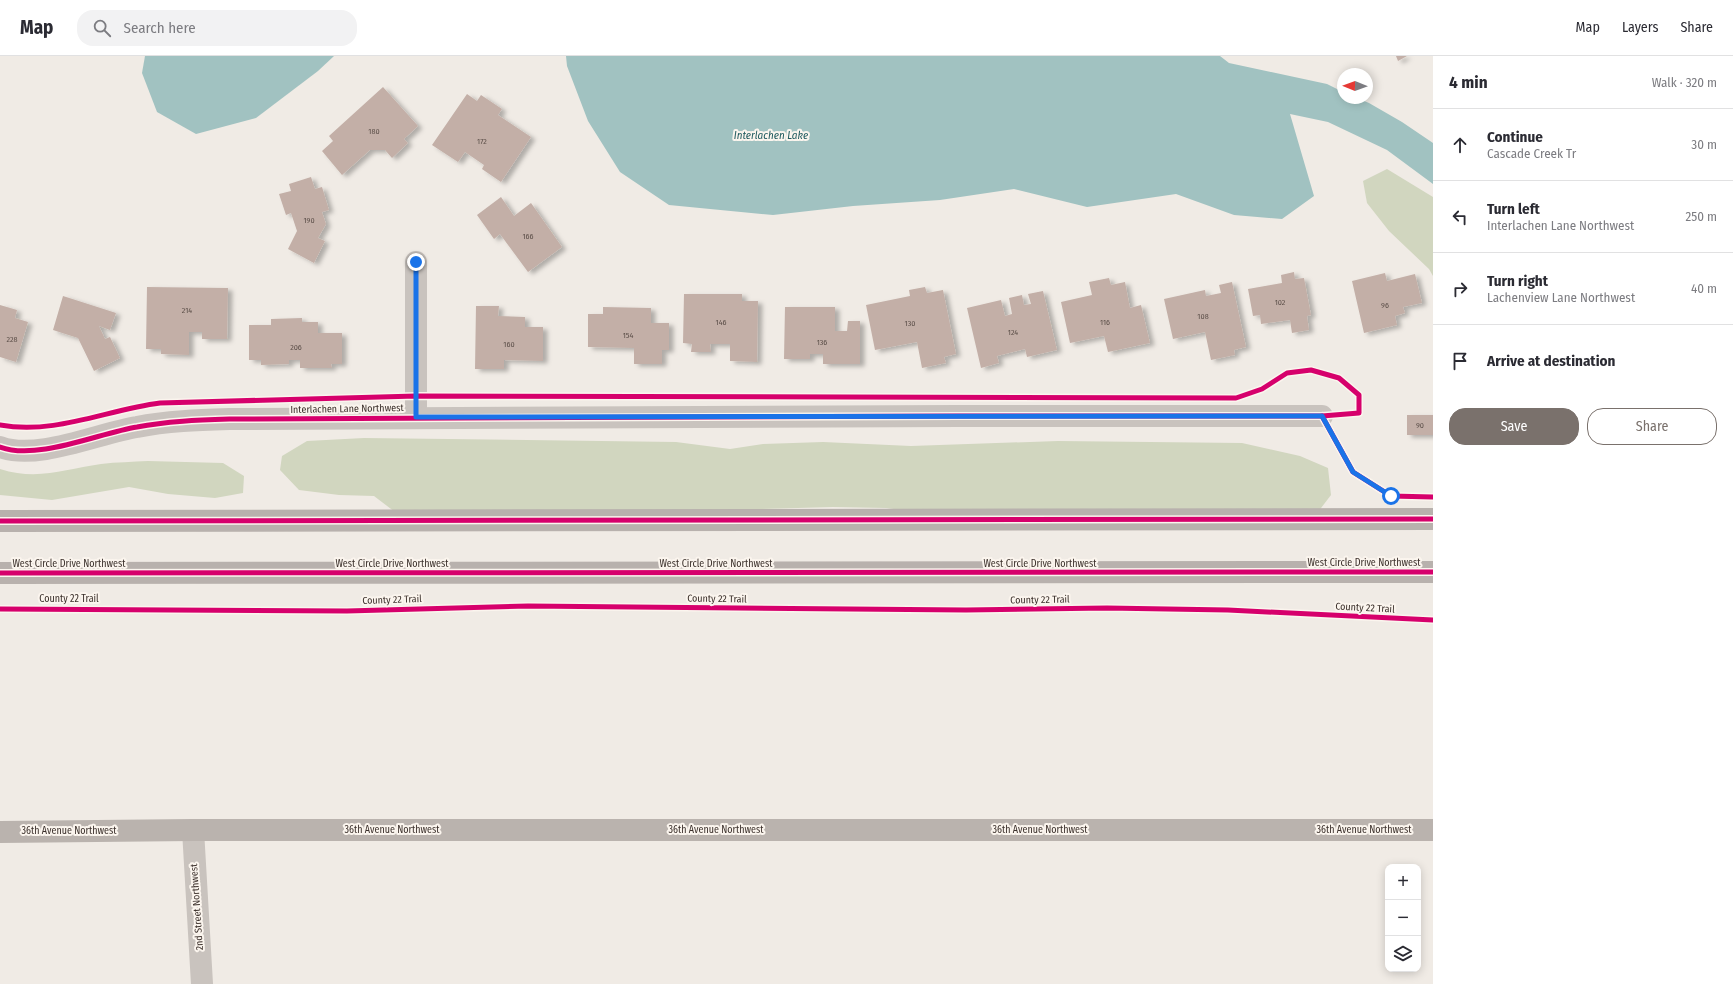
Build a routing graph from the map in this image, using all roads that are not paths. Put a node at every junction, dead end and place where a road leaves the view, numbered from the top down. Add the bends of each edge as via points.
1 (416, 262) dead end
2 (1322, 416) dead end
3 (416, 417) junction
4 (0, 447) edge
5 (1433, 519) edge
6 (0, 521) edge
7 (1433, 572) edge
8 (0, 573) edge
9 (192, 830) junction
10 (1433, 830) edge
11 (0, 832) edge
12 (202, 984) edge

1 - 3 street
2 - 3 street, Interlachen Lane Northwest
3 - 4 street, Interlachen Lane Northwest via 218,419 175,422 135,427 34,450 20,451
5 - 6 main road
7 - 8 main road, West Circle Drive Northwest
9 - 10 street, 36th Avenue Northwest
9 - 11 street, 36th Avenue Northwest
9 - 12 street, 2nd Street Northwest

